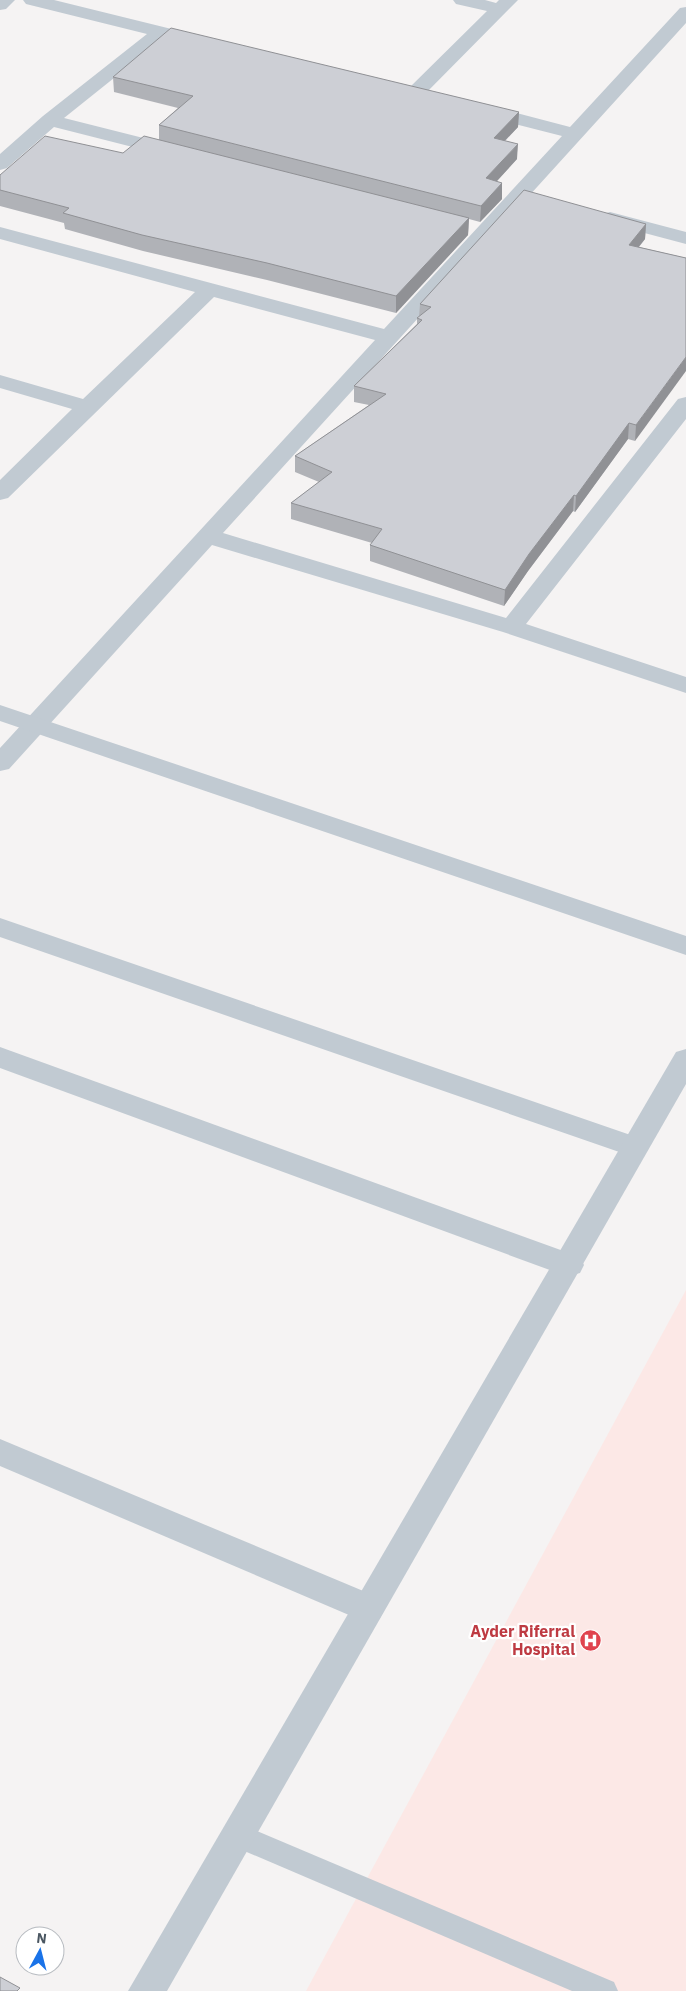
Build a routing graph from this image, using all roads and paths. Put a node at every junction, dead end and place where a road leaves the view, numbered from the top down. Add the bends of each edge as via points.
1 (6, 0) edge
2 (32, 0) edge
3 (462, 0) edge
4 (504, 4) edge
5 (0, 5) edge
6 (686, 12) edge
7 (160, 32) junction
8 (217, 46) edge
9 (396, 89) edge
10 (415, 93) junction
11 (434, 98) edge
12 (462, 105) edge
13 (50, 120) junction
14 (575, 134) junction
15 (186, 155) edge
16 (0, 164) edge
17 (594, 214) edge
18 (0, 234) edge
19 (686, 238) edge
20 (210, 289) junction
21 (388, 337) junction
22 (0, 381) edge
23 (686, 404) edge
24 (87, 407) junction
25 (0, 493) edge
26 (207, 536) junction
27 (511, 627) junction
28 (686, 686) edge
29 (0, 713) edge
30 (35, 724) junction
31 (0, 763) edge
32 (0, 927) edge
33 (686, 946) edge
34 (0, 1057) edge
35 (686, 1060) edge
36 (635, 1147) junction
37 (569, 1265) junction
38 (0, 1452) edge
39 (368, 1608) junction
40 (238, 1835) junction
41 (147, 1991) edge
42 (604, 1991) edge

1 - 5 street
2 - 7 street
3 - 4 street
4 - 10 street
6 - 14 street
7 - 8 street
7 - 13 street
9 - 10 street
10 - 11 street
12 - 14 street
13 - 15 street
13 - 16 street
14 - 21 street via 529,196 476,229
17 - 19 street
18 - 20 street
20 - 21 street
20 - 24 street
21 - 26 street
22 - 24 street
23 - 27 street
24 - 25 street
26 - 27 street
26 - 30 street
27 - 28 street
29 - 30 street
30 - 31 street
30 - 33 street
32 - 36 street
34 - 37 street
35 - 36 street
36 - 37 street
37 - 39 street
38 - 39 street
39 - 40 street
40 - 41 street
40 - 42 lane

